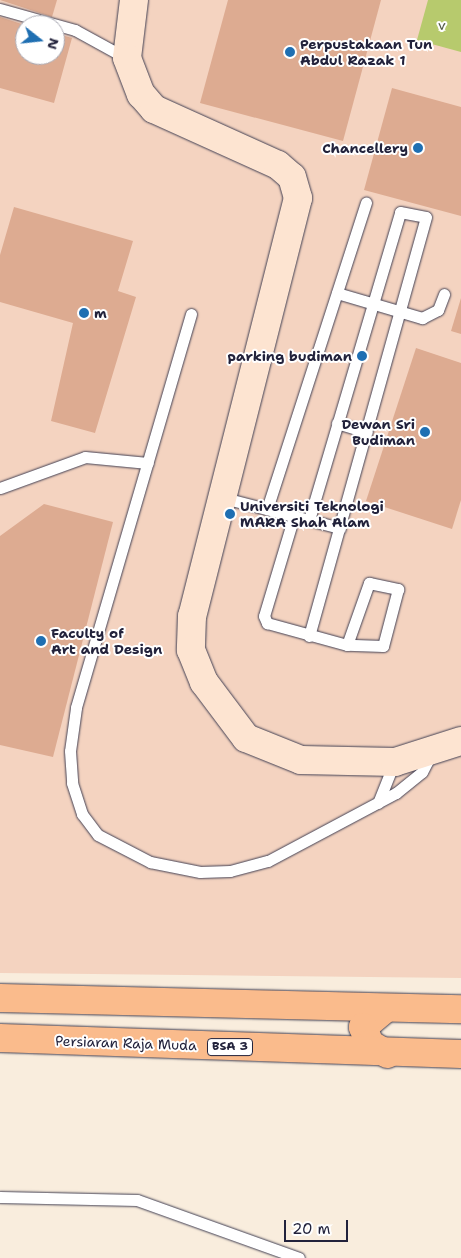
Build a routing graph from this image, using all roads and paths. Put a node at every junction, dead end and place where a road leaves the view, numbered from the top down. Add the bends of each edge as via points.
1 (134, 0) edge
2 (0, 9) edge
3 (127, 58) junction
4 (366, 203) dead end
5 (337, 293) junction
6 (444, 294) dead end
7 (373, 304) junction
8 (402, 311) junction
9 (191, 314) dead end
10 (337, 423) junction
11 (367, 432) junction
12 (148, 463) junction
13 (0, 488) edge
14 (219, 497) junction
15 (267, 509) junction
16 (294, 516) junction
17 (309, 520) junction
18 (340, 528) junction
19 (309, 636) junction
20 (347, 645) junction
21 (461, 741) edge
22 (434, 750) junction
23 (395, 762) junction
24 (378, 803) junction
25 (0, 998) edge
26 (386, 1008) junction
27 (461, 1009) edge
28 (0, 1038) edge
29 (386, 1054) junction
30 (461, 1054) edge
31 (0, 1197) edge
32 (299, 1258) edge

1 - 3 street
2 - 3 lane via 75,30
3 - 14 street via 131,76 154,109 278,165 296,187 298,198
4 - 5 lane
5 - 7 lane
5 - 15 lane
6 - 8 lane via 432,316 422,318
7 - 8 lane
7 - 8 lane via 403,210 426,217 427,223
7 - 10 lane
8 - 11 lane
9 - 12 lane
10 - 11 lane
10 - 17 lane
11 - 18 lane
12 - 13 lane via 85,457
12 - 24 lane via 76,708 70,751 72,783 82,814 98,835 119,849 171,868 210,871 268,861
14 - 15 lane
14 - 23 street via 192,616 190,650 204,682 246,738 301,760
15 - 16 lane
16 - 17 lane
16 - 19 lane via 264,616 266,623
17 - 18 lane
18 - 19 lane
19 - 20 lane
20 - 20 lane via 383,646 397,587 370,582
21 - 22 street
22 - 23 street
22 - 24 lane via 412,782
23 - 24 lane
25 - 26 main road
26 - 27 main road
26 - 29 main road via 363,1027 370,1044
28 - 29 main road, Persiaran Raja Muda / BSA 3
29 - 30 main road, Persiaran Raja Muda / BSA 3
31 - 32 lane via 137,1200

